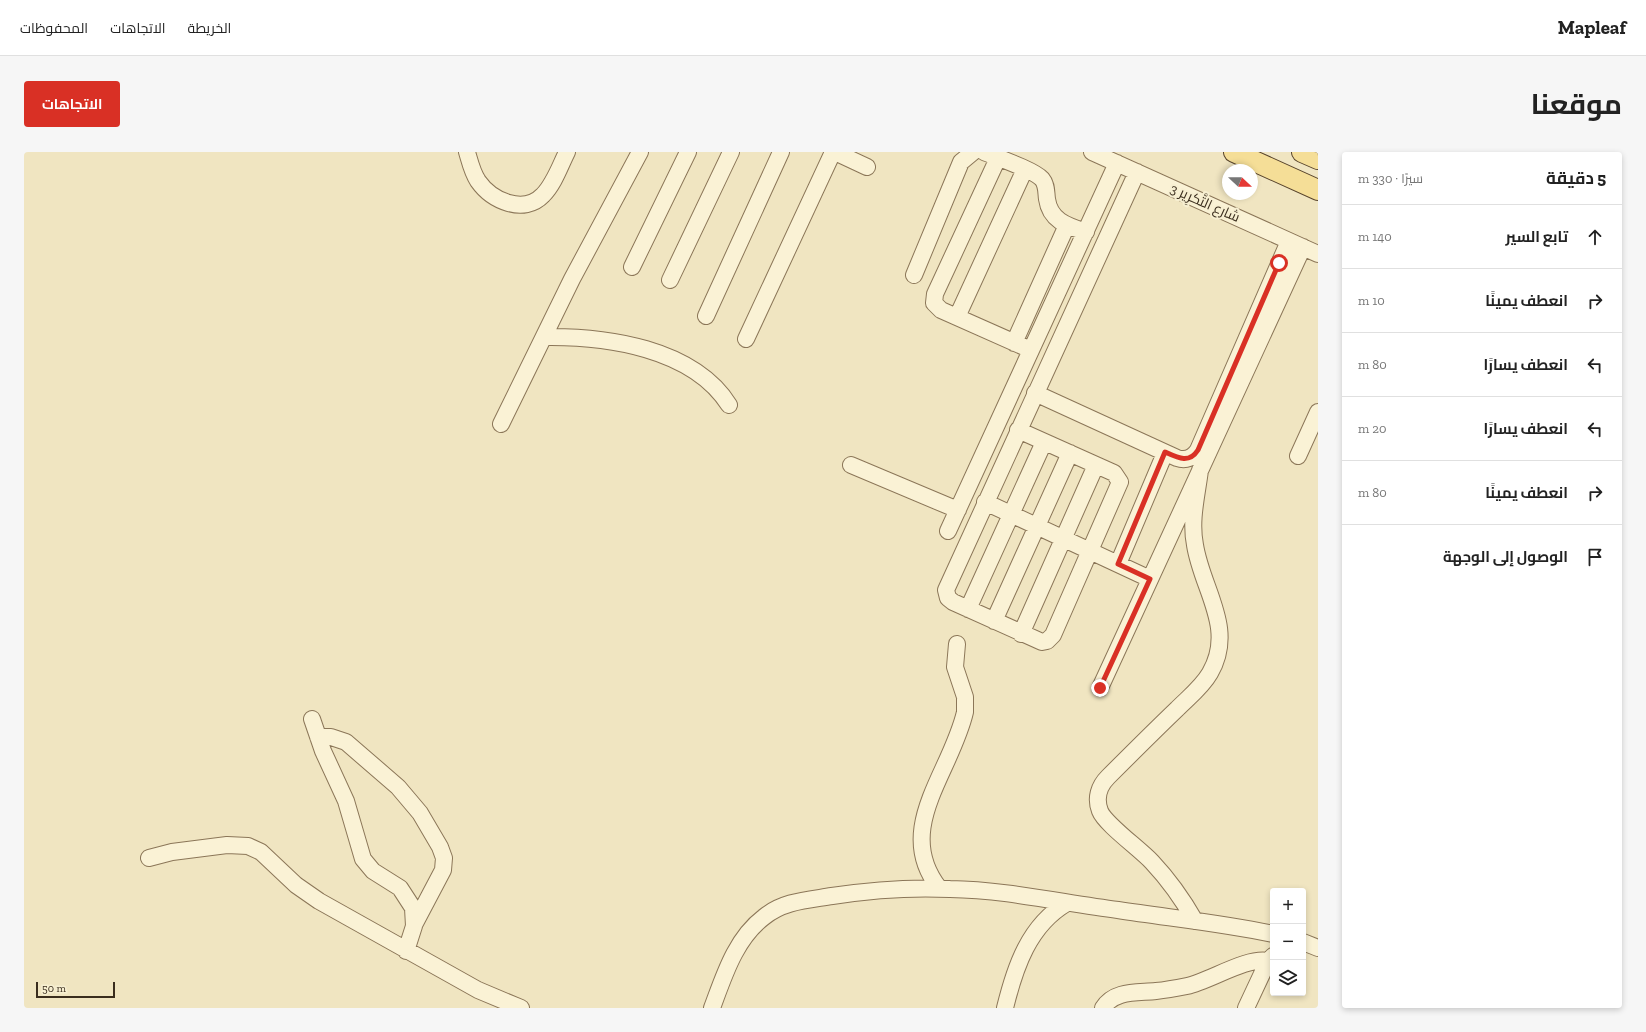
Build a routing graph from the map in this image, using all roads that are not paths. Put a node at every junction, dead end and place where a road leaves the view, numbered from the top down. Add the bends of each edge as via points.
1 (467, 152) edge
2 (567, 152) edge
3 (640, 152) edge
4 (688, 152) edge
5 (731, 152) edge
6 (781, 152) edge
7 (834, 152) edge
8 (973, 152) edge
9 (1092, 152) edge
10 (1234, 152) edge
11 (1302, 152) edge
12 (1314, 152) edge
13 (991, 155) edge
14 (1318, 159) edge
15 (1118, 163) junction
16 (867, 167) dead end
17 (1025, 169) junction
18 (1137, 172) junction
19 (1318, 190) edge
20 (1067, 225) junction
21 (1086, 232) junction
22 (1296, 244) junction
23 (1318, 254) edge
24 (632, 267) dead end
25 (914, 275) dead end
26 (670, 280) dead end
27 (706, 316) dead end
28 (957, 317) junction
29 (544, 337) junction
30 (746, 339) dead end
31 (1014, 343) junction
32 (1031, 350) junction
33 (1035, 394) junction
34 (729, 405) dead end
35 (1318, 412) edge
36 (501, 424) dead end
37 (1018, 430) junction
38 (1044, 442) junction
39 (1165, 452) junction
40 (1070, 453) junction
41 (1298, 456) dead end
42 (851, 465) dead end
43 (1096, 465) junction
44 (1200, 470) junction
45 (985, 502) junction
46 (958, 510) junction
47 (1011, 514) junction
48 (1037, 526) junction
49 (948, 531) dead end
50 (1064, 538) junction
51 (1090, 551) junction
52 (1118, 564) junction
53 (1150, 579) junction
54 (968, 609) junction
55 (994, 621) junction
56 (1021, 634) junction
57 (957, 644) dead end
58 (1100, 688) dead end
59 (312, 718) dead end
60 (318, 737) junction
61 (149, 858) dead end
62 (939, 888) junction
63 (1067, 903) junction
64 (1195, 921) junction
65 (414, 926) junction
66 (1270, 934) edge
67 (1306, 943) edge
68 (1318, 948) edge
69 (406, 952) junction
70 (1270, 959) edge
71 (1270, 960) edge
72 (521, 1008) edge
73 (712, 1008) edge
74 (1005, 1008) edge
75 (1103, 1008) edge
76 (1246, 1008) edge

1 - 2 street via 472,170 482,186 493,196 506,202 524,205 538,200 548,190
3 - 29 street
4 - 24 street
5 - 26 street
6 - 27 street
7 - 16 street
7 - 30 street
8 - 25 street via 961,162
9 - 15 street, شارع التَّكرِير 3
10 - 19 main road
11 - 14 main road
12 - 14 street
13 - 17 street
13 - 28 street via 933,298 937,307
15 - 18 street, شارع التَّكرِير 3
15 - 21 street
17 - 20 street via 1042,180 1049,210
17 - 28 street
18 - 22 street, شارع التَّكرِير 3
18 - 33 street
20 - 21 street
20 - 31 street
21 - 32 street
22 - 23 street, شارع التَّكرِير 3
22 - 39 street via 1198,450 1193,456 1185,459
22 - 44 street
28 - 31 street
29 - 34 street via 607,341 668,358 707,379
29 - 36 street
31 - 32 street
32 - 46 street
33 - 37 street
33 - 39 street
35 - 41 street
37 - 38 street
37 - 45 street
38 - 40 street
38 - 47 street
39 - 52 street
40 - 43 street
40 - 48 street
42 - 46 street
43 - 50 street
43 - 51 street via 1114,472 1120,482
44 - 53 street
44 - 64 street via 1194,536 1199,564 1218,617 1220,636 1216,659 1210,673 1197,690 1104,781 1098,799 1099,809 1105,819 1152,862 1176,890
45 - 47 street
45 - 54 street via 946,590 950,600
46 - 49 street
47 - 48 street
47 - 54 street
48 - 50 street
48 - 55 street
50 - 51 street
50 - 56 street
51 - 52 street
51 - 56 street via 1050,639 1042,642
52 - 53 street
53 - 58 street
54 - 55 street
55 - 56 street
57 - 62 street via 954,667 965,697 965,712 926,813 920,840 922,856
59 - 60 street
60 - 65 street via 346,801 363,859 373,871 405,894 413,908
60 - 65 street via 331,737 346,742 398,787 420,813 440,847 444,858 443,870
61 - 69 street via 172,852 227,845 241,845 254,849 261,852 307,893
62 - 63 street via 987,891
62 - 73 street via 860,891 797,902 775,909 756,924 741,942
63 - 64 street
63 - 74 street via 1051,913 1033,934 1021,958
64 - 66 street
65 - 69 street
67 - 68 street
69 - 72 street via 478,990
70 - 75 street via 1251,962 1194,984 1122,994 1109,1000
71 - 76 street

